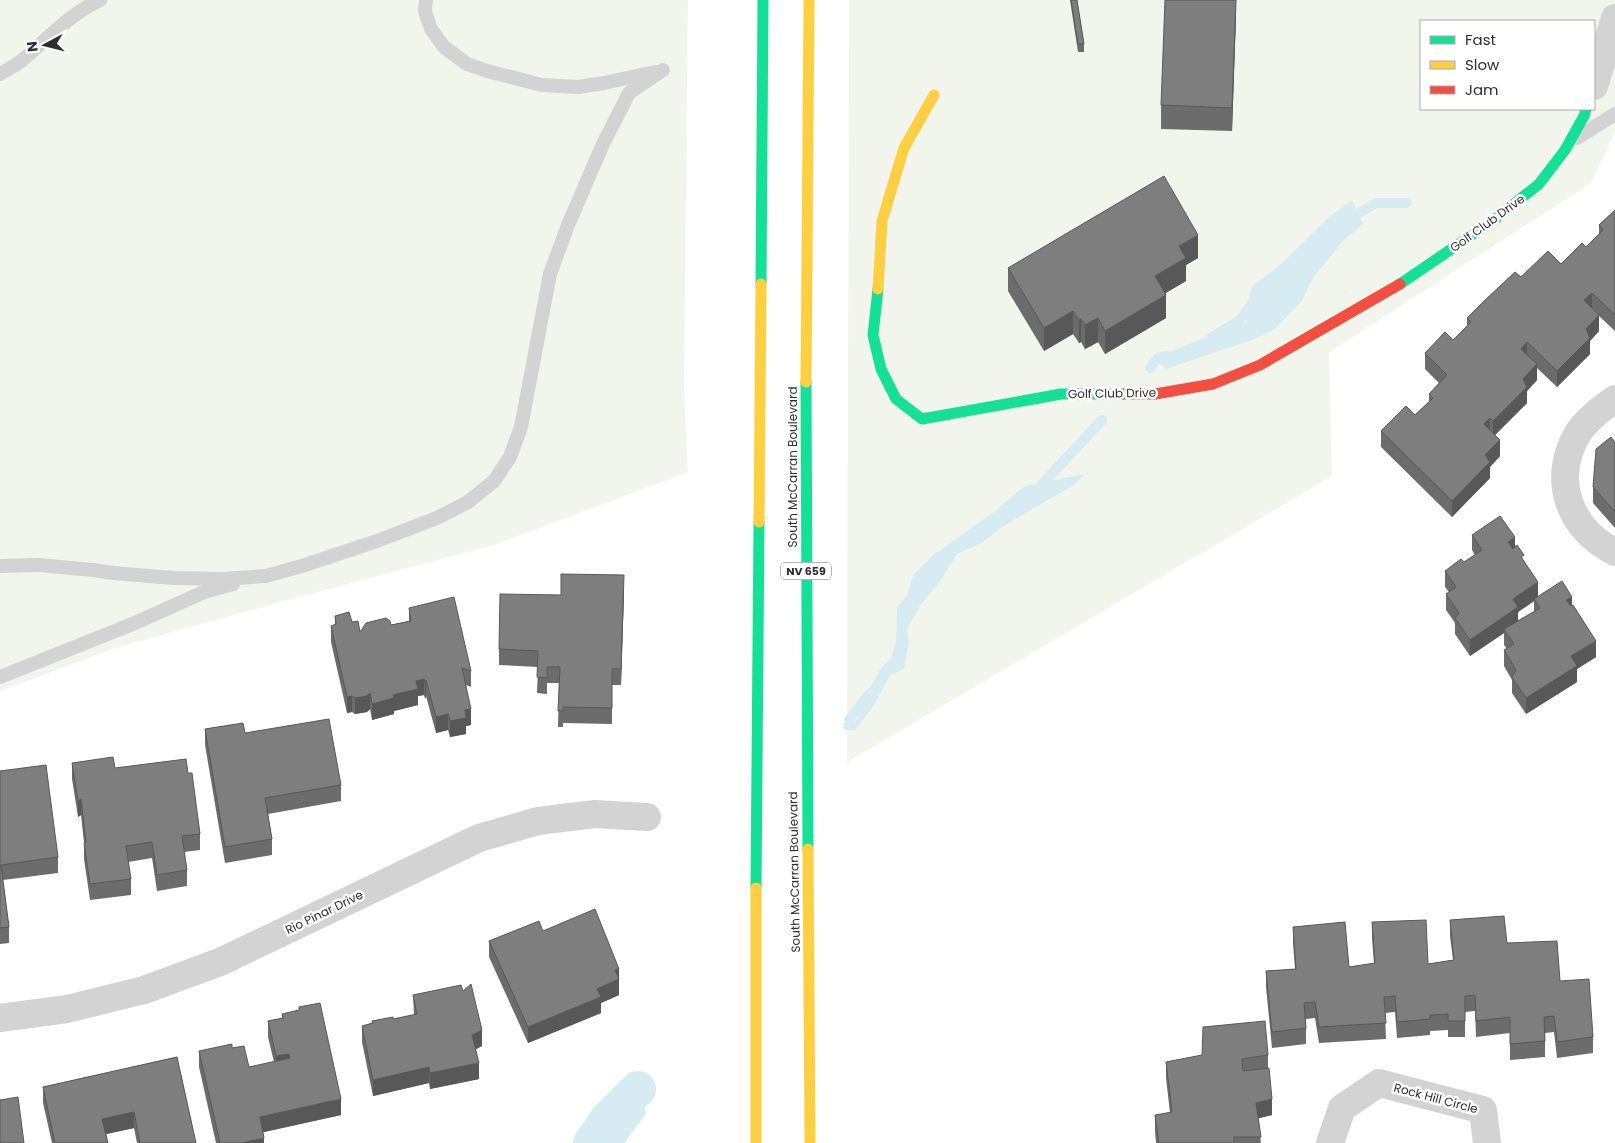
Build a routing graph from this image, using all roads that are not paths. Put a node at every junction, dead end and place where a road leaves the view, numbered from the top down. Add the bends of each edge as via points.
1 (100, 0) edge
2 (426, 0) edge
3 (763, 0) edge
4 (809, 0) edge
5 (1615, 18) edge
6 (0, 74) edge
7 (1595, 83) edge
8 (934, 95) dead end
9 (1586, 110) edge
10 (1615, 114) edge
11 (1570, 142) junction
12 (1615, 399) edge
13 (1615, 552) edge
14 (0, 566) edge
15 (266, 576) junction
16 (0, 677) edge
17 (648, 817) dead end
18 (0, 1018) edge
19 (756, 1143) edge
20 (810, 1143) edge
21 (1330, 1143) edge
22 (1487, 1143) edge

1 - 6 lane via 90,4
2 - 15 lane via 425,12 431,29 444,47 467,64 487,72 542,85 578,87 663,70 629,93 568,225 550,274 521,428 510,457 494,481 468,502 437,518 377,541
3 - 19 main road
4 - 20 main road, South McCarran Boulevard / NV 659 via 806,776
5 - 7 street
8 - 11 main road, Golf Club Drive via 904,148 882,221 873,335 881,369 896,399 922,419 1061,394 1154,394 1213,384 1260,365 1390,291 1494,220 1538,184
9 - 11 main road, Golf Club Drive
10 - 11 lane
12 - 13 street via 1579,432 1568,456 1564,482 1570,506 1584,530
14 - 15 lane via 39,565 174,578
15 - 16 lane via 204,592
17 - 18 street, Rio Pinar Drive via 595,814 538,821 479,838 220,962 144,990 67,1009
21 - 22 street, Rock Hill Circle via 1342,1108 1379,1083 1483,1110

